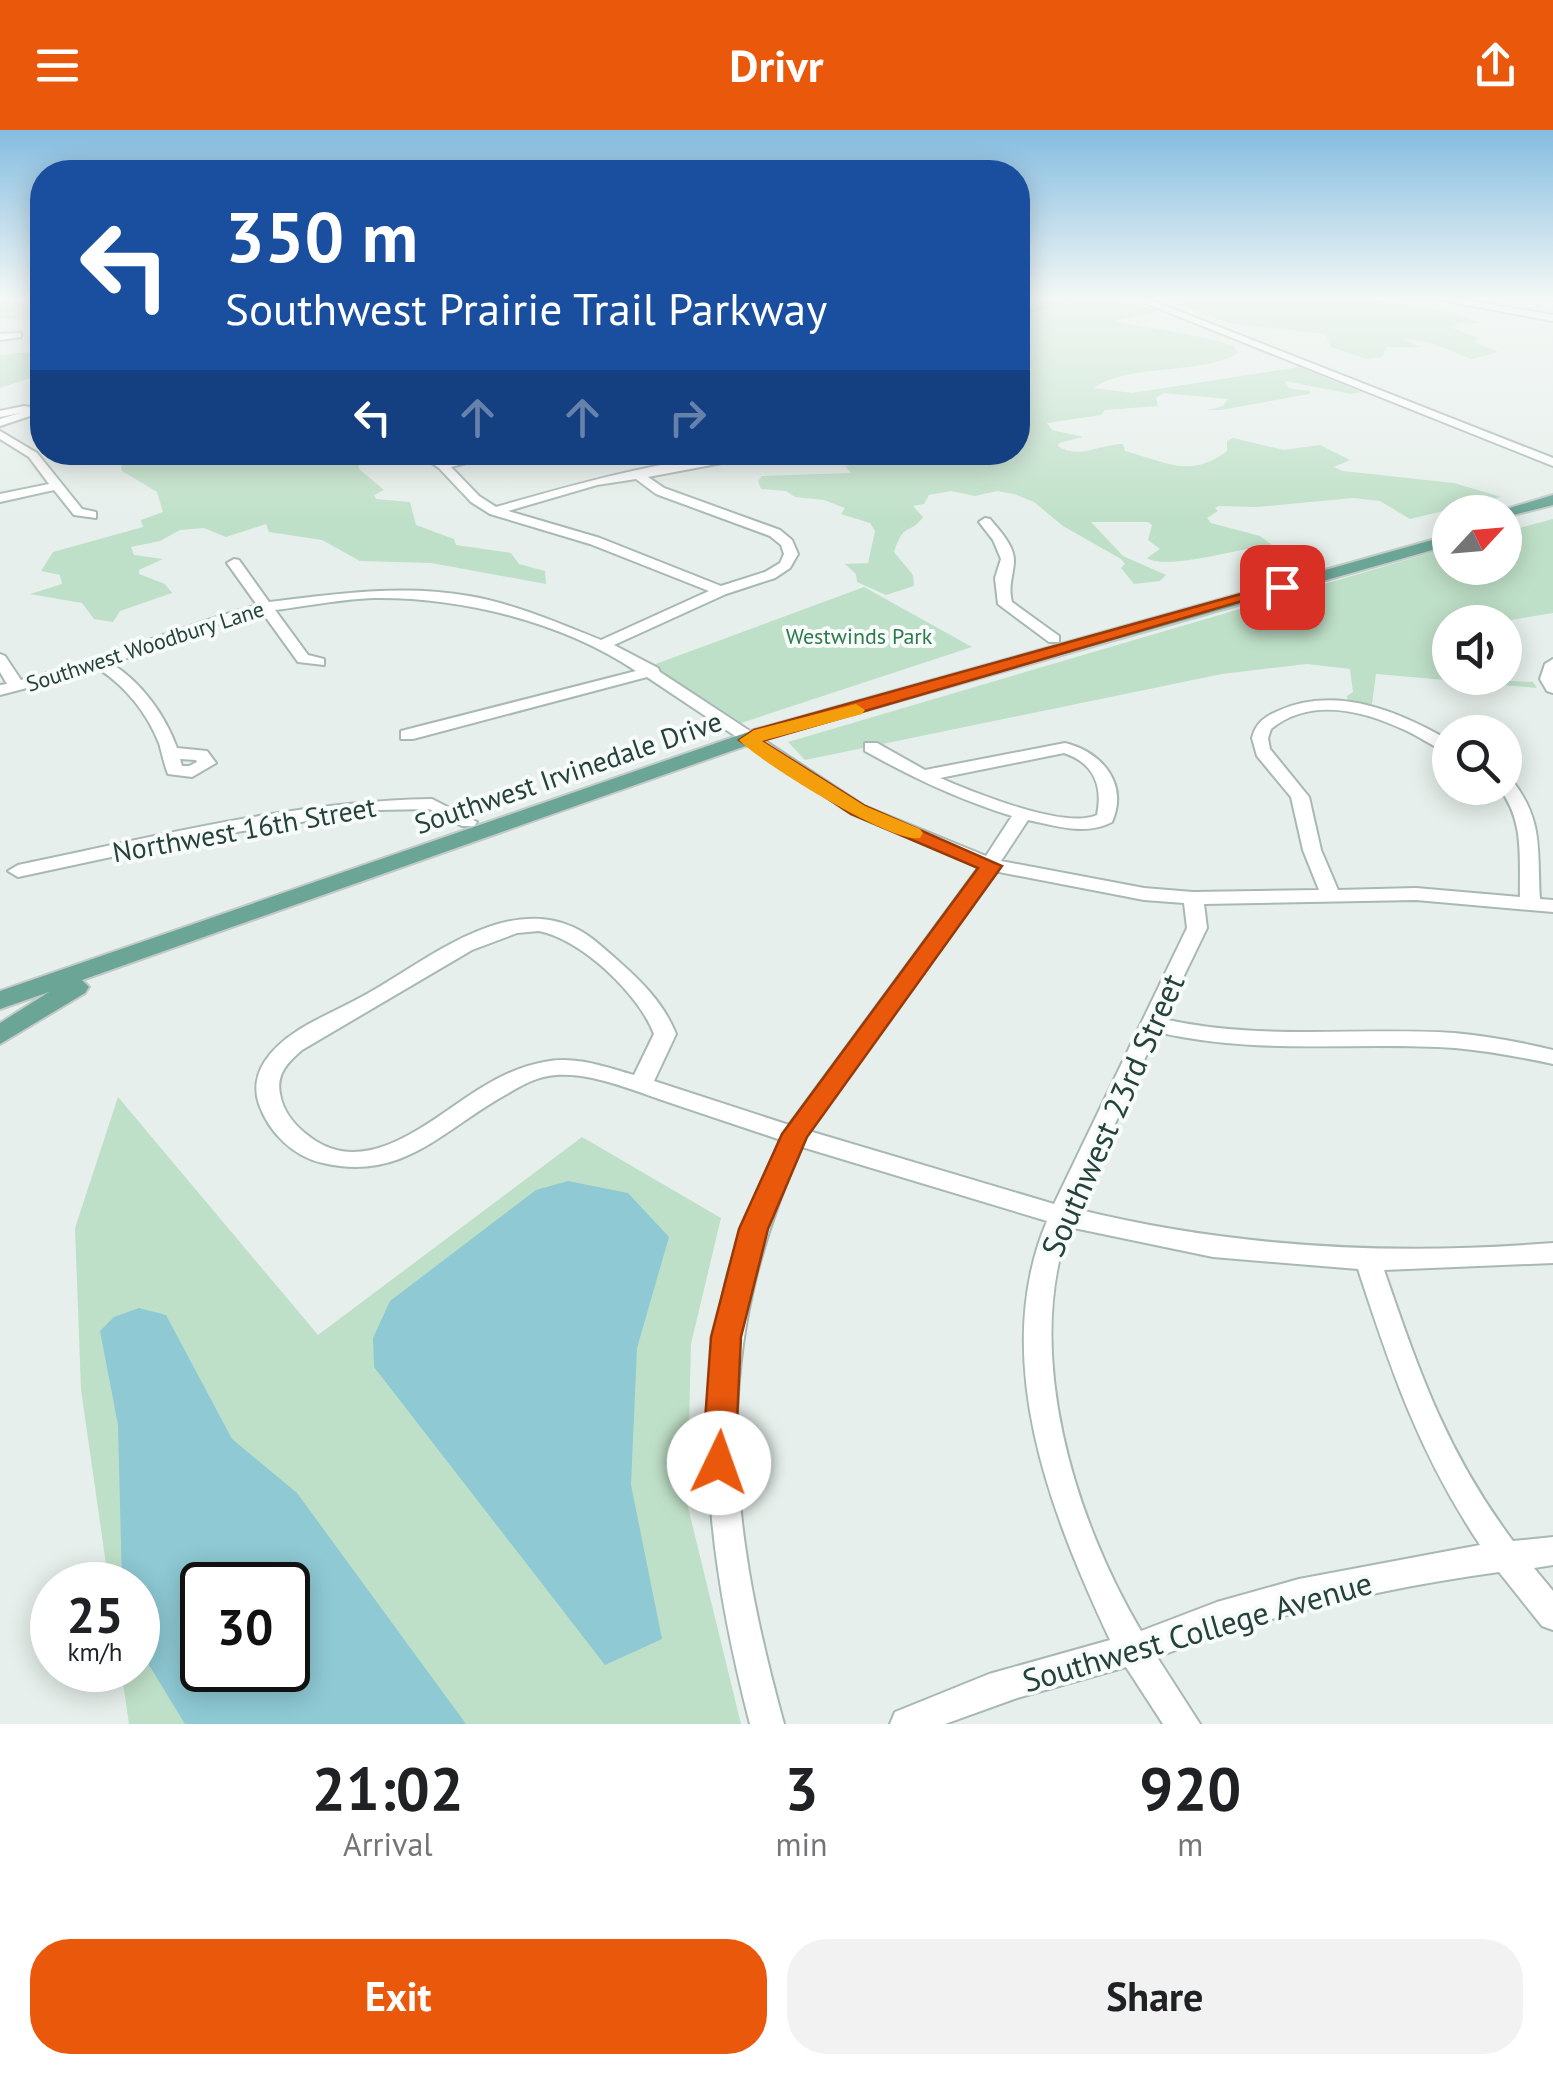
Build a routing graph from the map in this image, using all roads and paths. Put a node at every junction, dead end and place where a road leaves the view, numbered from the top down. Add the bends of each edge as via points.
1 (1323, 371) edge
2 (30, 410) edge
3 (0, 414) edge
4 (30, 414) edge
5 (0, 424) edge
6 (0, 434) edge
7 (24, 448) junction
8 (0, 453) edge
9 (30, 455) edge
10 (1553, 462) edge
11 (39, 465) edge
12 (443, 465) edge
13 (682, 465) edge
14 (638, 475) junction
15 (57, 486) junction
16 (0, 498) edge
17 (1553, 500) edge
18 (1522, 508) edge
19 (1553, 510) edge
20 (494, 511) junction
21 (91, 515) dead end
22 (1522, 519) edge
23 (985, 522) dead end
24 (1432, 534) edge
25 (1432, 545) edge
26 (234, 563) dead end
27 (721, 591) junction
28 (1234, 595) junction
29 (264, 607) junction
30 (1054, 639) junction
31 (603, 646) junction
32 (0, 659) edge
33 (319, 662) dead end
34 (102, 663) junction
35 (1553, 664) edge
36 (652, 672) junction
37 (8, 688) edge
38 (1553, 688) edge
39 (408, 735) dead end
40 (742, 736) junction
41 (1432, 737) edge
42 (871, 747) dead end
43 (172, 753) dead end
44 (922, 776) junction
45 (1522, 802) edge
46 (1024, 814) junction
47 (468, 822) junction
48 (991, 866) junction
49 (18, 871) dead end
50 (1330, 894) junction
51 (1193, 898) junction
52 (1530, 902) junction
53 (1553, 906) edge
54 (249, 915) junction
55 (0, 984) edge
56 (0, 1000) edge
57 (1150, 1023) junction
58 (0, 1035) edge
59 (1553, 1057) edge
60 (641, 1085) junction
61 (795, 1134) junction
62 (1062, 1214) junction
63 (1553, 1253) edge
64 (1368, 1258) junction
65 (1553, 1551) edge
66 (1505, 1556) junction
67 (1553, 1615) edge
68 (1135, 1649) junction
69 (767, 1724) edge
70 (907, 1724) edge
71 (1184, 1724) edge

1 - 10 street
2 - 3 street
4 - 5 street
6 - 7 street
7 - 8 street
7 - 9 street
11 - 15 street
12 - 20 street
13 - 14 street
14 - 20 street
14 - 27 street via 660,491 787,542 791,554 779,570
15 - 16 street
15 - 21 street via 78,512
17 - 18 main road
19 - 22 main road
20 - 27 street via 595,541
23 - 30 street via 1010,554 1002,578 1005,604
24 - 28 main road, Southwest Irvinedale Drive
25 - 28 main road, Southwest Irvinedale Drive
26 - 29 street
27 - 31 street
28 - 30 main road, Southwest Irvinedale Drive
28 - 40 main road, Southwest Irvinedale Drive
29 - 31 street, Southwest Woodbury Lane via 347,595 447,597 511,610
29 - 33 street via 303,659
29 - 34 street, Southwest Woodbury Lane
30 - 40 main road, Southwest Irvinedale Drive via 747,724
31 - 36 street, Southwest Woodbury Lane
32 - 37 street
34 - 37 street, Southwest Woodbury Lane
34 - 43 street via 136,690
35 - 38 street
36 - 39 street
36 - 40 street, Southwest Woodbury Lane
40 - 47 main road, Southwest Irvinedale Drive
40 - 48 street, Southwest Woodbury Lane via 858,810
40 - 54 main road, Southwest Irvinedale Drive
41 - 50 street via 1405,721 1359,708 1298,709 1260,732 1264,756 1298,792
42 - 44 street
44 - 46 street
44 - 46 street via 1065,748 1099,763 1110,805 1106,818 1074,824
45 - 52 street via 1529,823
46 - 48 street
47 - 49 street, Northwest 16th Street via 432,804 378,805
47 - 55 main road, Southwest Irvinedale Drive
48 - 51 street, Southwest Woodbury Lane
48 - 61 street
50 - 51 street, Southwest Woodbury Lane
50 - 52 street, Southwest Woodbury Lane
51 - 57 street, Southwest 23rd Street via 1197,928
52 - 53 street, Southwest Woodbury Lane
54 - 56 main road, Southwest Irvinedale Drive
54 - 58 main road via 61,994
57 - 59 street via 1244,1040 1438,1036
57 - 62 street, Southwest 23rd Street
60 - 60 street via 665,1034 658,1010 579,938 532,926 481,938 301,1042 273,1066 265,1087 272,1110 294,1136 316,1153 352,1163 388,1157 522,1075 550,1068 590,1071
60 - 61 street
61 - 62 street
61 - 69 street via 754,1229 726,1337 719,1463 728,1562
62 - 64 street via 1168,1239
62 - 68 street, Southwest 23rd Street via 1042,1277 1041,1388 1063,1488
63 - 64 street
64 - 66 street via 1448,1470
65 - 66 street, Southwest College Avenue
66 - 67 street
66 - 68 street, Southwest College Avenue via 1355,1582 1218,1618
68 - 70 street, Southwest College Avenue via 963,1700
68 - 71 street, Southwest 23rd Street

